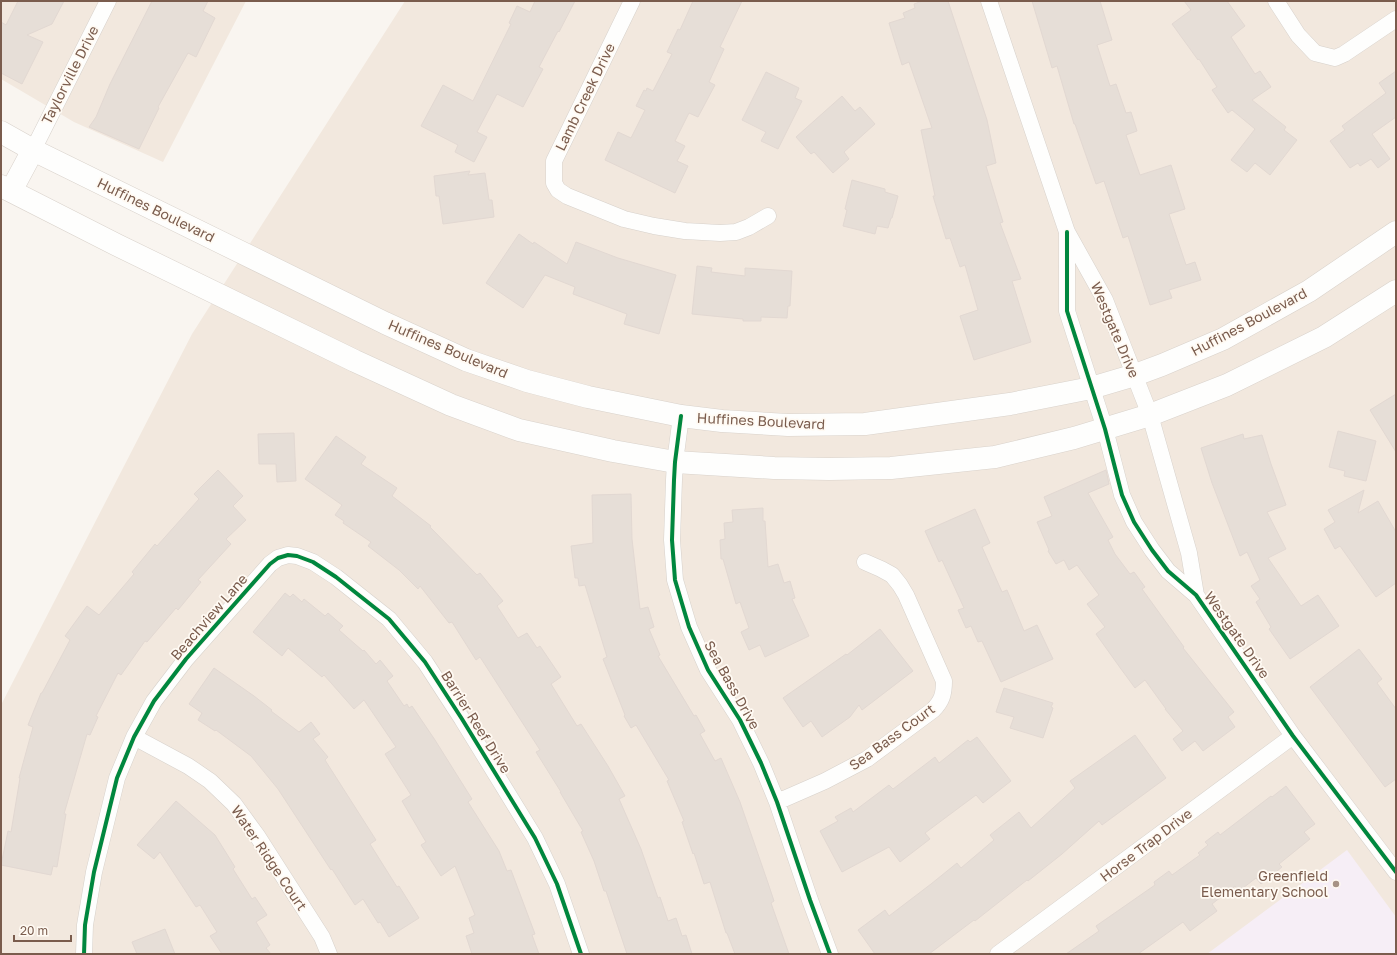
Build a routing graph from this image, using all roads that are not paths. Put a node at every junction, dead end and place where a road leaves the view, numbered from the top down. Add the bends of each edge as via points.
1 (108, 1) edge
2 (632, 1) edge
3 (989, 1) edge
4 (1276, 1) edge
5 (1396, 18) edge
6 (1, 132) edge
7 (33, 150) junction
8 (6, 189) edge
9 (768, 216) dead end
10 (1067, 232) junction
11 (1396, 232) edge
12 (1396, 291) edge
13 (1135, 375) junction
14 (1091, 388) junction
15 (681, 416) junction
16 (1150, 416) junction
17 (1105, 429) junction
18 (675, 462) junction
19 (288, 555) joint
20 (865, 562) dead end
21 (1196, 595) junction
22 (1293, 736) junction
23 (134, 738) junction
24 (777, 802) junction
25 (1396, 871) edge
26 (84, 954) edge
27 (329, 954) edge
28 (581, 954) edge
29 (830, 954) edge
30 (998, 954) edge

1 - 7 street, Taylorville Drive
2 - 9 street, Lamb Creek Drive via 560,145 554,161 554,183 558,190 624,219 685,231 736,232
3 - 10 street, Westgate Drive
4 - 5 street via 1315,53 1335,58
6 - 7 main road, Huffines Boulevard
7 - 8 main road
7 - 15 main road, Huffines Boulevard via 385,323 466,360 527,381 588,397
8 - 18 main road via 355,361 451,405 519,430
10 - 13 street, Westgate Drive via 1106,300
10 - 14 street, Westgate Drive via 1067,311
11 - 13 main road, Huffines Boulevard via 1309,291 1222,339
12 - 16 main road via 1324,337 1227,385
13 - 14 main road, Huffines Boulevard
13 - 16 street, Westgate Drive
14 - 15 main road, Huffines Boulevard via 1010,404 865,424 788,425
14 - 17 street, Westgate Drive
15 - 18 street, Sea Bass Drive
16 - 17 main road
16 - 21 street, Westgate Drive via 1189,553
17 - 18 main road via 995,457 891,468 821,469
17 - 21 street, Westgate Drive via 1122,495 1134,522 1168,571
18 - 24 street, Sea Bass Drive via 672,540 675,580 689,627 708,670 740,720
19 - 23 street, Beachview Lane via 270,564 186,659 154,701
19 - 28 street, Barrier Reef Drive via 313,562 336,577 389,619 425,662 535,838 557,884
20 - 24 street, Sea Bass Court via 892,575 906,595 944,681 944,696 933,710 867,759
21 - 22 street, Westgate Drive
22 - 25 street, Westgate Drive
22 - 30 street, Horse Trap Drive
23 - 26 street, Beachview Lane via 117,778 94,872 85,924
23 - 27 street, Water Ridge Court via 188,766 210,781 234,804 318,930
24 - 29 street, Sea Bass Drive

